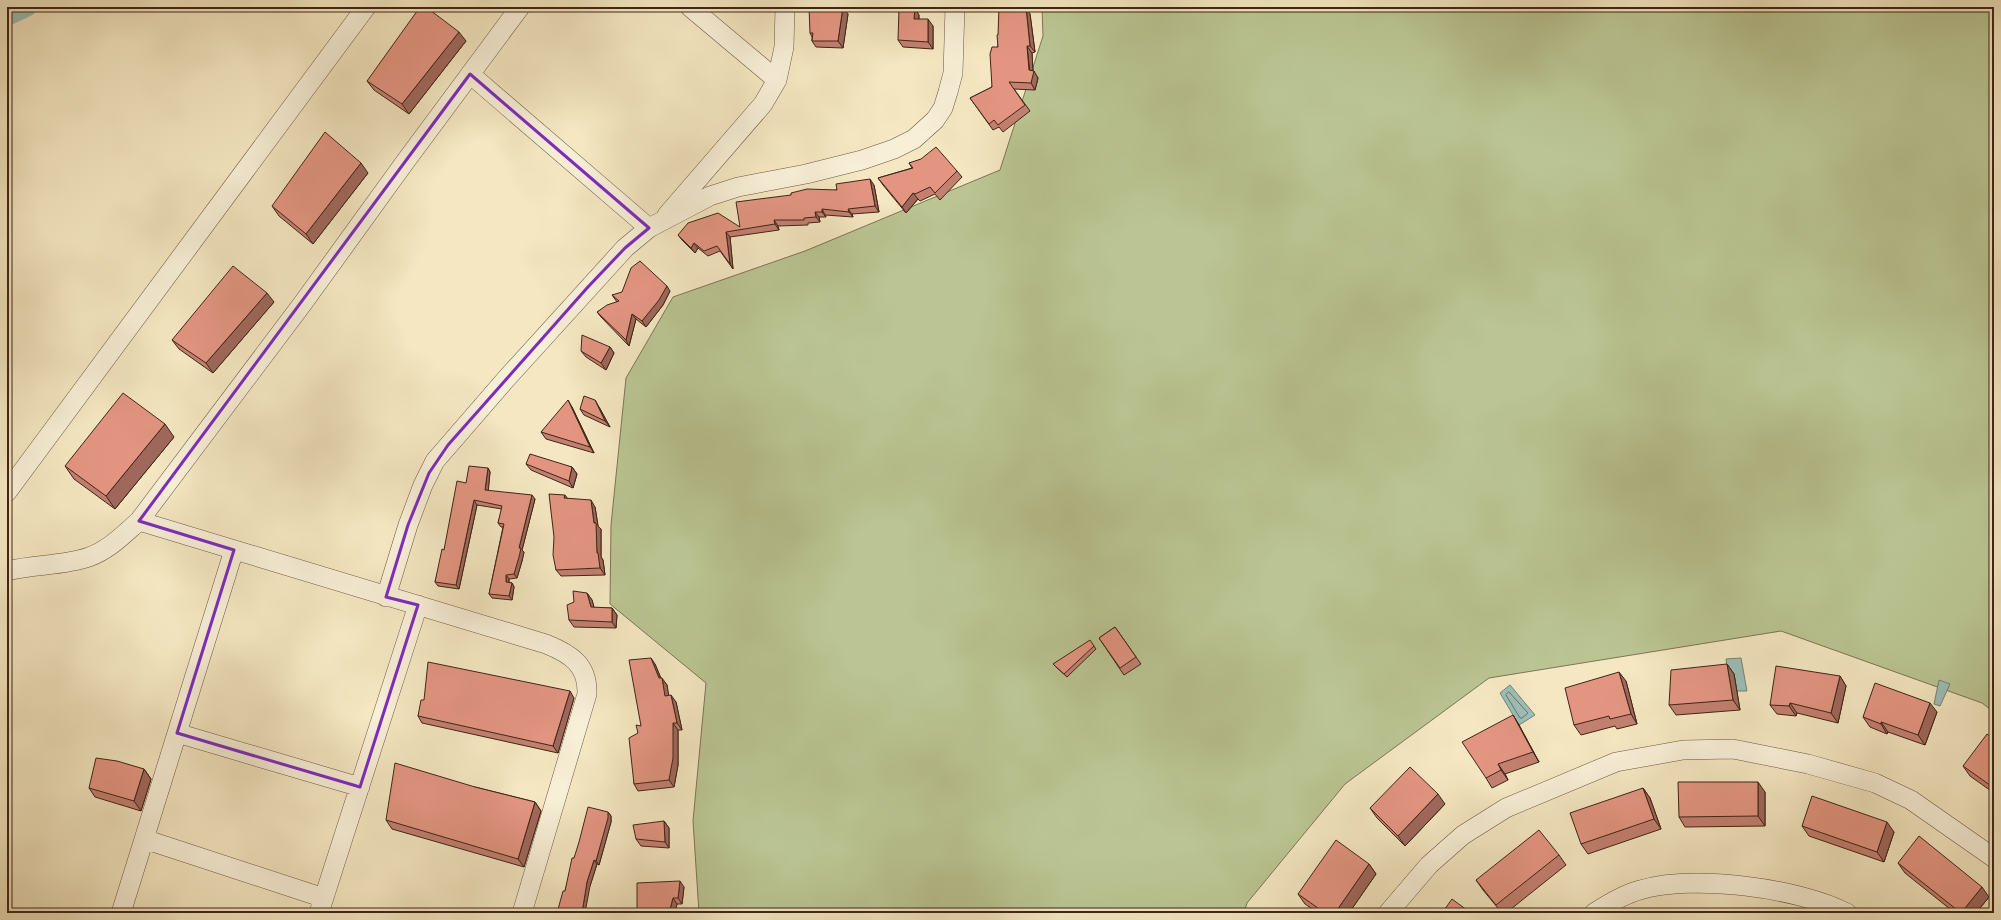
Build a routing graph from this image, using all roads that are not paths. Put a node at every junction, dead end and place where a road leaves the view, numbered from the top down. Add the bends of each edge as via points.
1 (366, 7) edge
2 (520, 7) edge
3 (690, 7) edge
4 (785, 7) edge
5 (955, 7) edge
6 (470, 74) junction
7 (777, 80) junction
8 (656, 225) junction
9 (7, 492) edge
10 (139, 521) junction
11 (234, 550) junction
12 (7, 571) edge
13 (386, 597) junction
14 (418, 605) junction
15 (177, 733) junction
16 (360, 787) junction
17 (144, 839) junction
18 (1994, 858) edge
19 (322, 906) edge
20 (121, 913) edge
21 (522, 913) edge
22 (1388, 913) edge
23 (1594, 913) edge
24 (1847, 913) edge

1 - 9 street
2 - 6 street
3 - 7 street
4 - 7 street via 784,47
5 - 8 street via 953,73 948,92 943,108 914,139 862,160 710,196
6 - 8 street
6 - 10 street
7 - 8 street via 763,104
8 - 13 street via 625,248 587,288 435,461 422,485
10 - 11 street
10 - 12 street via 105,549 89,557
11 - 13 street
11 - 15 street
13 - 14 street
14 - 16 street
14 - 21 street via 552,646 577,662 586,676 587,694
15 - 16 street
15 - 17 street
16 - 19 street
17 - 19 street
17 - 20 street
18 - 22 street via 1911,800 1875,783 1808,764 1733,749 1683,750 1616,762 1506,808 1457,840 1429,865
23 - 24 street via 1640,890 1722,883 1782,892

